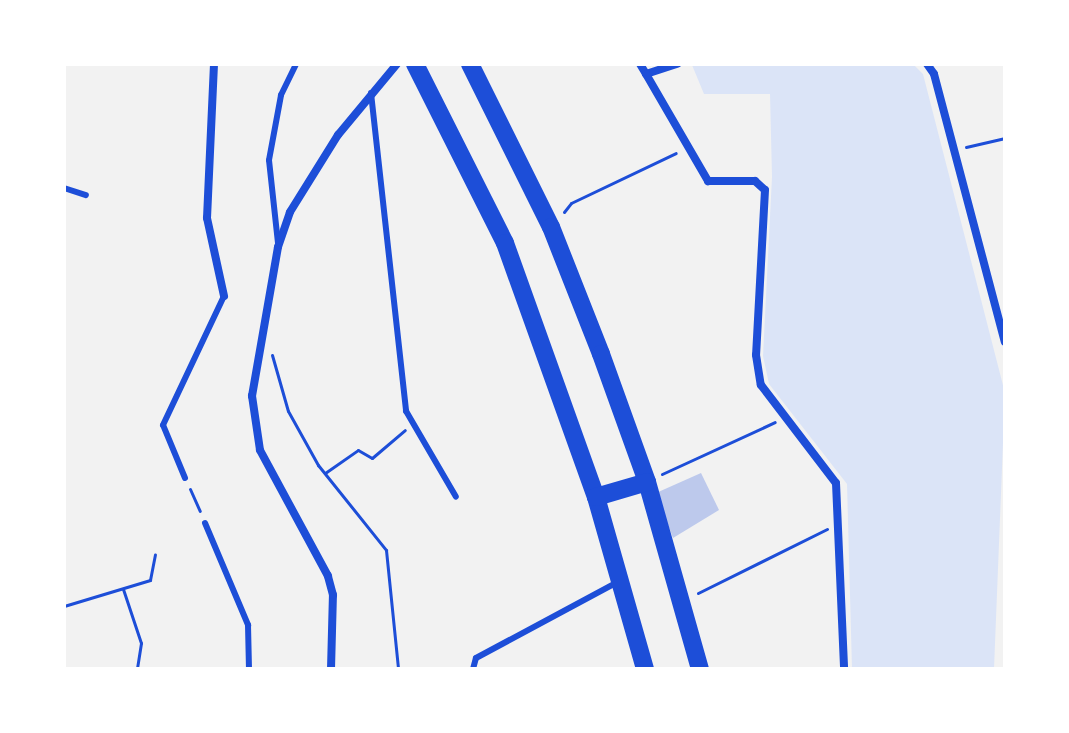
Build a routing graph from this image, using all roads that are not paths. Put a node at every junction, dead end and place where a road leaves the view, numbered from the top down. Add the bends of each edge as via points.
1 (214, 64) edge
2 (296, 64) edge
3 (397, 64) edge
4 (415, 64) edge
5 (470, 64) edge
6 (640, 64) edge
7 (677, 64) edge
8 (927, 64) edge
9 (646, 74) junction
10 (371, 93) junction
11 (64, 188) edge
12 (86, 195) dead end
13 (278, 247) junction
14 (224, 296) joint
15 (1005, 342) edge
16 (185, 478) road end
17 (647, 482) junction
18 (456, 497) dead end
19 (596, 497) junction
20 (205, 523) road end
21 (621, 580) junction
22 (843, 668) edge
23 (249, 669) edge
24 (331, 669) edge
25 (473, 669) edge
26 (645, 669) edge
27 (700, 669) edge

1 - 14 street via 207,218
2 - 13 lane via 281,95 269,160
3 - 10 street
4 - 19 main road via 505,243
5 - 17 main road via 551,227
6 - 9 street
7 - 9 street
8 - 15 street
9 - 22 street via 708,181 755,181 765,190 756,355 761,385 836,483
10 - 13 street via 290,212
10 - 18 lane via 406,411
11 - 12 lane
13 - 24 street via 253,383 254,425 270,474 328,576 333,595
14 - 16 lane via 163,425
17 - 19 main road
17 - 27 main road
19 - 21 main road
20 - 23 lane via 248,625
21 - 25 lane via 476,658
21 - 26 main road

